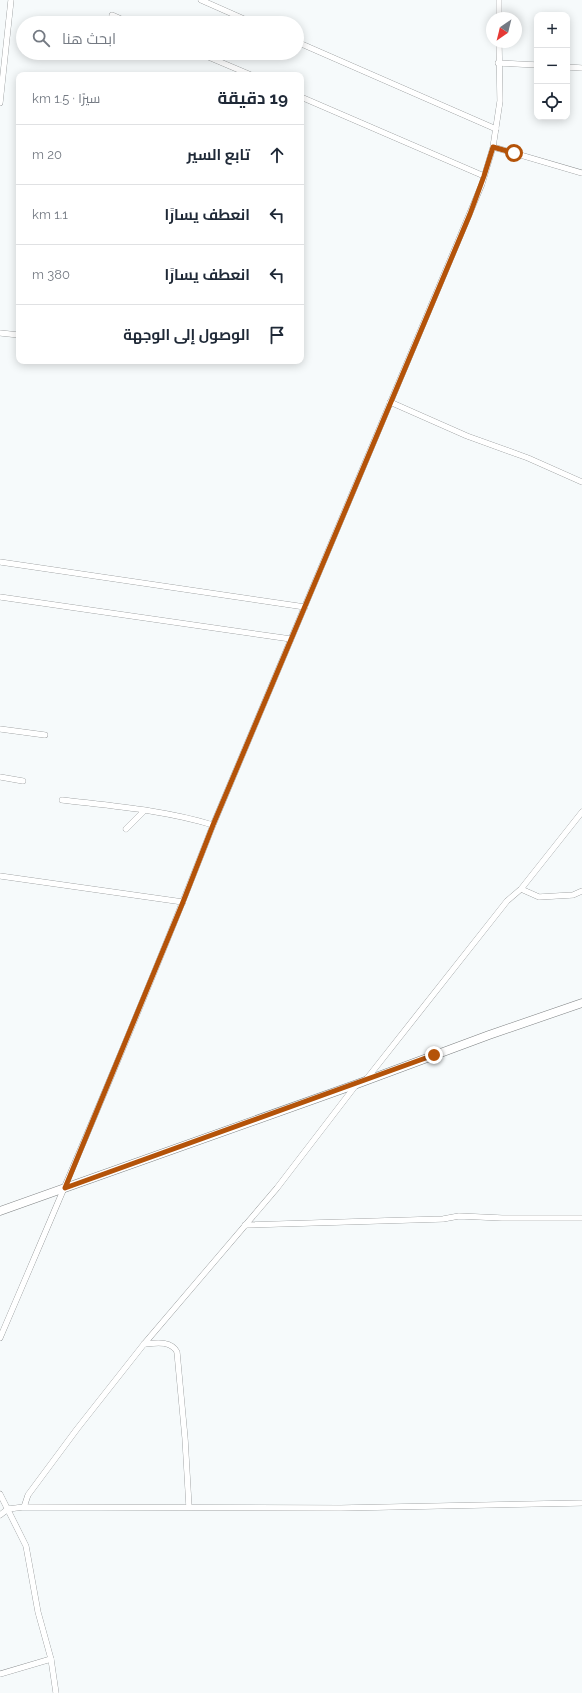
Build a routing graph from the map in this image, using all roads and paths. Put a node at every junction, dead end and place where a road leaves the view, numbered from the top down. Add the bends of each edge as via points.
1 (11, 0) edge
2 (201, 0) edge
3 (500, 0) edge
4 (499, 12) edge
5 (237, 16) edge
6 (304, 45) edge
7 (498, 48) edge
8 (216, 60) edge
9 (498, 63) junction
10 (534, 66) edge
11 (570, 67) edge
12 (582, 68) edge
13 (244, 72) edge
14 (1, 82) edge
15 (304, 98) edge
16 (0, 104) edge
17 (496, 129) junction
18 (493, 147) junction
19 (582, 174) edge
20 (484, 176) junction
21 (0, 333) edge
22 (16, 335) edge
23 (390, 402) junction
24 (582, 482) edge
25 (0, 562) edge
26 (0, 597) edge
27 (305, 607) junction
28 (291, 639) junction
29 (0, 729) edge
30 (45, 735) dead end
31 (0, 777) edge
32 (23, 781) dead end
33 (62, 800) dead end
34 (144, 811) junction
35 (582, 812) edge
36 (213, 825) junction
37 (126, 829) dead end
38 (0, 876) edge
39 (521, 889) junction
40 (582, 891) edge
41 (183, 902) junction
42 (582, 1003) edge
43 (361, 1082) junction
44 (65, 1188) junction
45 (0, 1211) edge
46 (582, 1218) edge
47 (245, 1225) junction
48 (0, 1338) edge
49 (144, 1344) junction
50 (0, 1494) edge
51 (582, 1503) edge
52 (24, 1507) junction
53 (189, 1508) junction
54 (8, 1509) junction
55 (0, 1515) edge
56 (51, 1659) junction
57 (0, 1674) edge
58 (56, 1693) edge

1 - 14 street
2 - 5 street
3 - 4 street
6 - 17 street
7 - 9 street
8 - 13 street
9 - 10 street
9 - 17 street via 500,101
11 - 12 street
14 - 16 street
15 - 20 street
17 - 18 street
18 - 19 street
18 - 20 street
20 - 23 street
21 - 22 street
23 - 24 street
23 - 27 street
25 - 27 street
26 - 28 street
27 - 28 street
28 - 36 street
29 - 30 street
31 - 32 street
33 - 34 street
34 - 36 street
34 - 37 street
35 - 39 street
36 - 41 street
38 - 41 street
39 - 40 street via 540,898 573,895
39 - 43 street via 507,901
41 - 44 street
42 - 43 main road via 489,1034
43 - 44 main road
43 - 47 street
44 - 45 main road
44 - 48 street
46 - 47 street via 459,1216 443,1219
47 - 49 street
49 - 52 street via 28,1495
49 - 53 street via 168,1344 177,1352
50 - 54 street
51 - 53 street
52 - 53 street
52 - 54 street
54 - 55 street
54 - 56 street via 26,1546 38,1612
56 - 57 street
56 - 58 street

